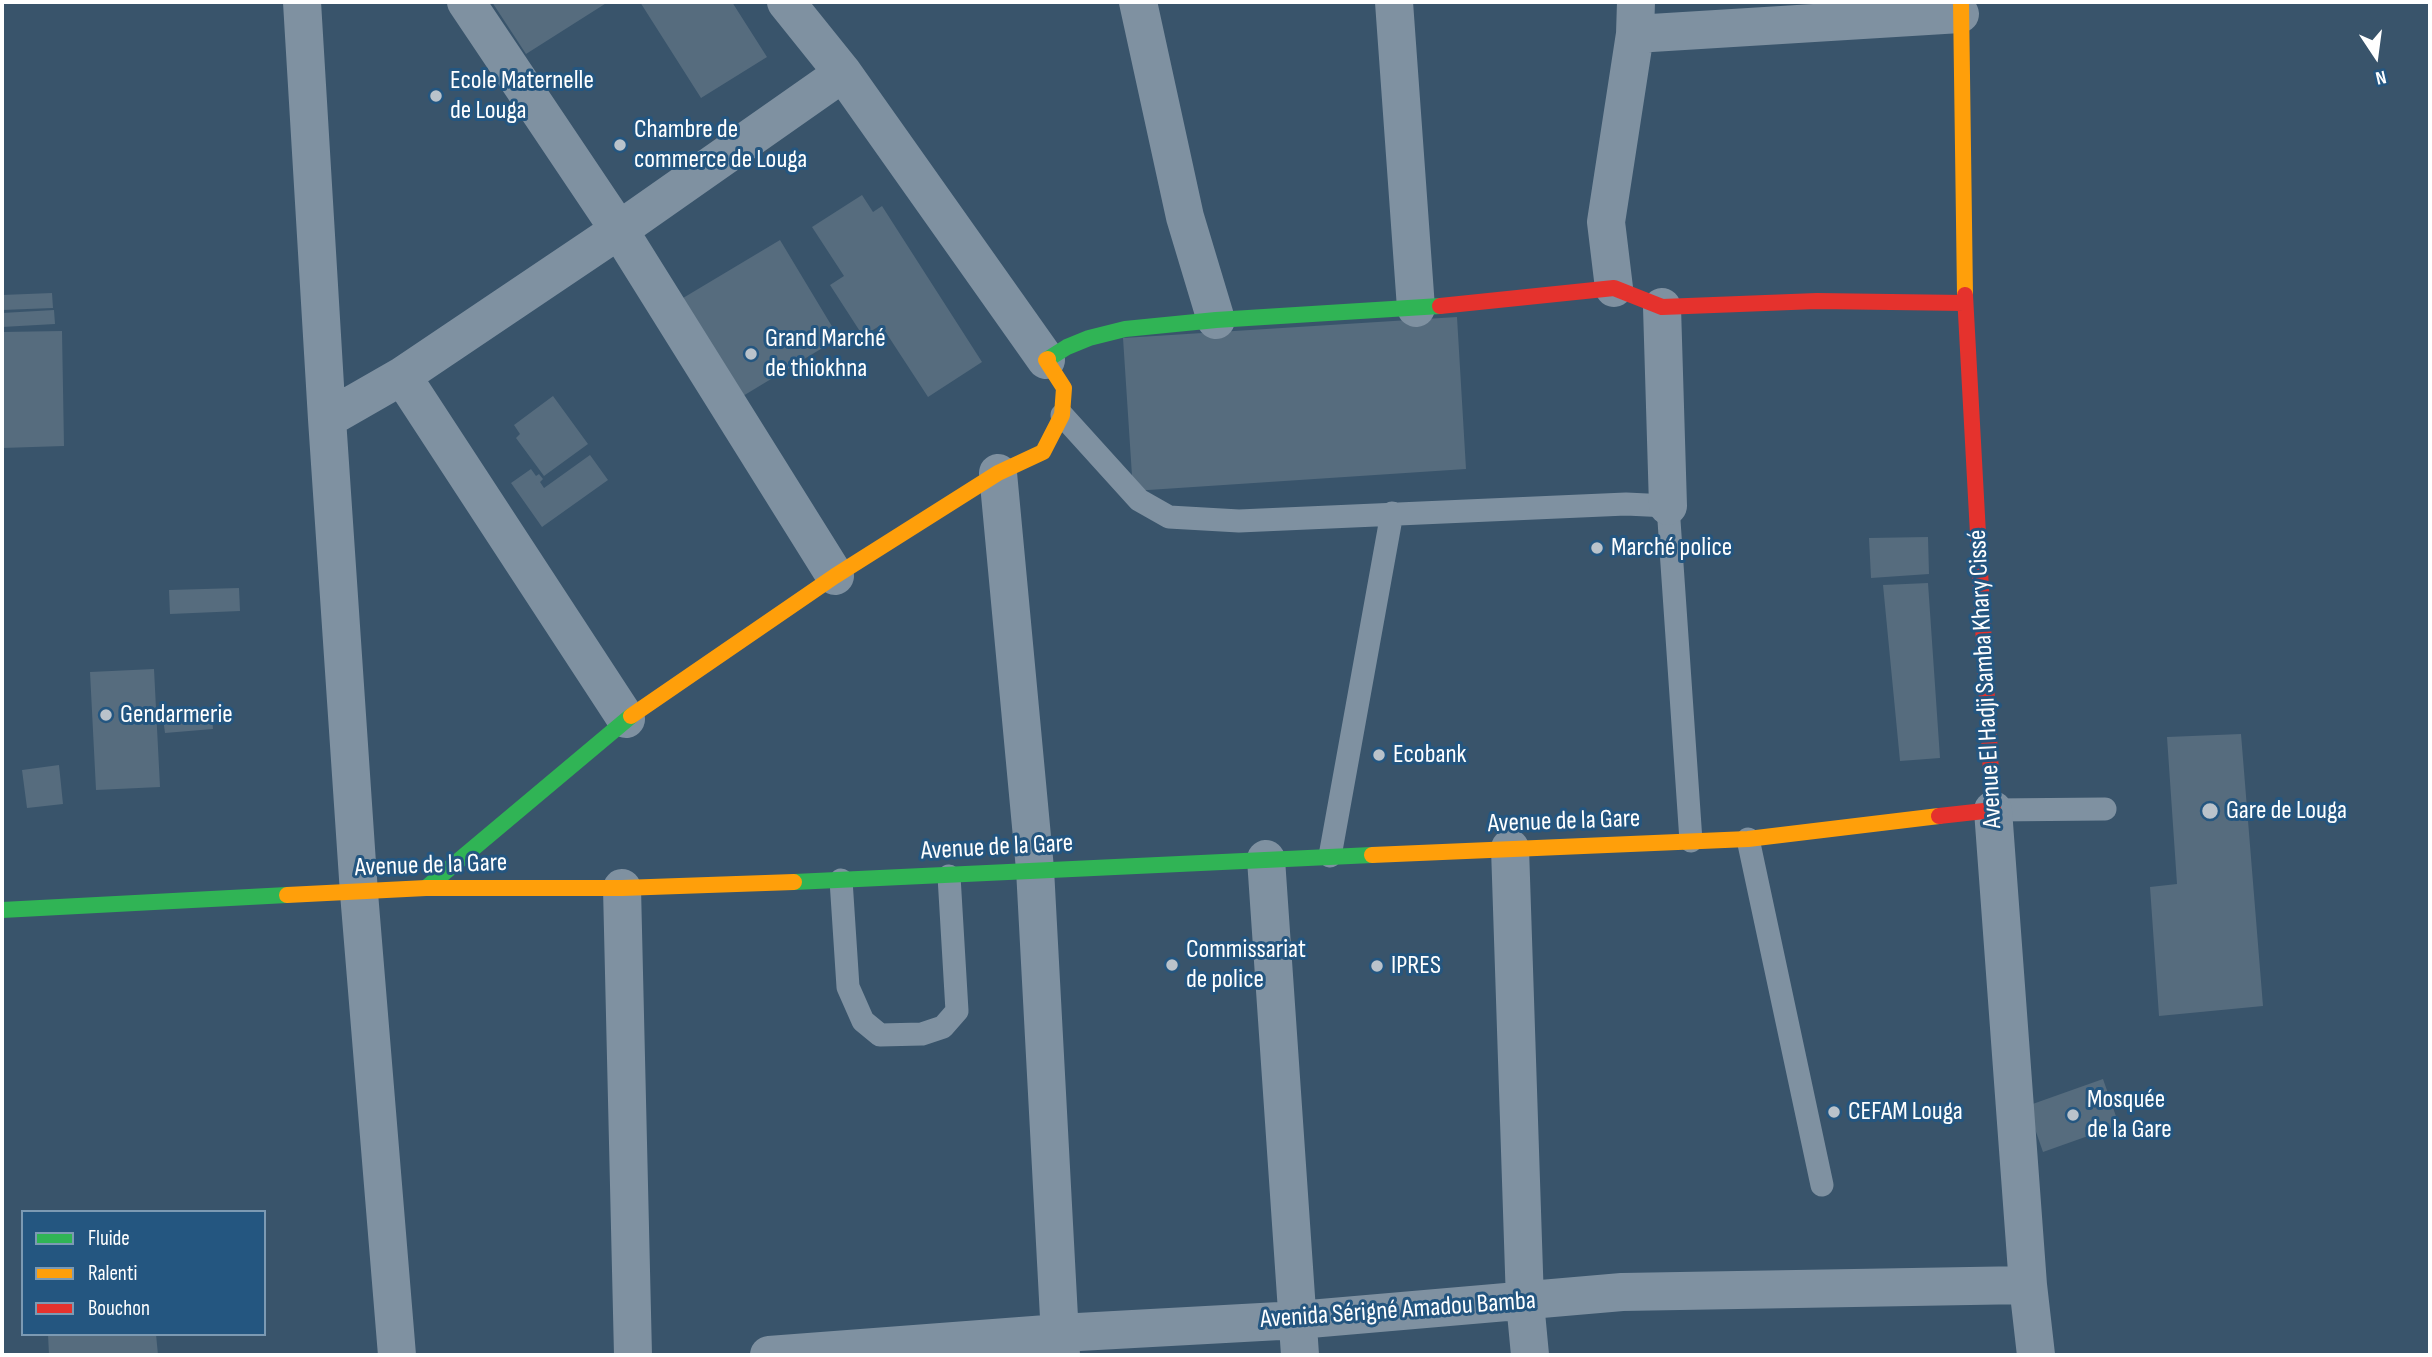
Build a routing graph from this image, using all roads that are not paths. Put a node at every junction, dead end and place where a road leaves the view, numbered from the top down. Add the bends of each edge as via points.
1 (302, 2) edge
2 (467, 2) edge
3 (786, 2) edge
4 (1138, 2) edge
5 (1394, 2) edge
6 (1960, 8) edge
7 (1636, 18) edge
8 (843, 73) junction
9 (619, 230) junction
10 (1614, 288) junction
11 (1965, 303) junction
12 (1662, 307) junction
13 (1416, 308) junction
14 (1216, 320) junction
15 (1046, 360) junction
16 (402, 376) junction
17 (1062, 415) junction
18 (327, 419) junction
19 (998, 473) junction
20 (1668, 506) junction
21 (1392, 513) junction
22 (835, 576) junction
23 (626, 719) junction
24 (1993, 810) junction
25 (2105, 810) dead end
26 (1748, 839) junction
27 (1692, 841) junction
28 (1510, 848) junction
29 (1330, 856) junction
30 (1266, 859) junction
31 (1035, 869) junction
32 (949, 876) junction
33 (841, 880) junction
34 (426, 888) junction
35 (622, 888) junction
36 (359, 892) junction
37 (2, 910) edge
38 (1822, 1185) dead end
39 (2028, 1285) junction
40 (1525, 1301) junction
41 (1299, 1337) edge
42 (1060, 1344) edge
43 (397, 1355) edge
44 (633, 1355) edge
45 (769, 1355) edge
46 (1530, 1355) edge
47 (2036, 1355) edge

1 - 18 street
2 - 9 street
3 - 8 street
4 - 14 street via 1185,217
5 - 13 street
6 - 7 street
6 - 11 street, Avenue El Hadji Samba Khary Cissé
7 - 10 street via 1606,222
8 - 9 street
8 - 15 street
9 - 16 street
9 - 22 street
10 - 12 street
10 - 13 street
11 - 12 street via 1817,301
11 - 24 street, Avenue El Hadji Samba Khary Cissé
12 - 20 street
13 - 14 street
14 - 15 street via 1125,329 1068,347
15 - 17 street via 1064,387
16 - 18 street
16 - 23 street
17 - 19 street via 1044,452
17 - 21 lane via 1139,500 1169,517 1239,521
18 - 36 street
19 - 22 street
19 - 31 street
20 - 21 lane
20 - 27 lane
21 - 29 lane
22 - 23 street
23 - 34 street
24 - 25 lane
24 - 26 street, Avenue de la Gare
24 - 39 street, Avenue El Hadji Samba Khary Cissé
26 - 27 street, Avenue de la Gare
26 - 38 lane
27 - 28 street, Avenue de la Gare
28 - 29 street, Avenue de la Gare
28 - 40 street
29 - 30 street, Avenue de la Gare
30 - 31 street, Avenue de la Gare
30 - 41 street
31 - 32 street, Avenue de la Gare
31 - 42 street
32 - 33 street, Avenue de la Gare
32 - 33 lane via 957,1011 943,1027 922,1034 880,1035 863,1021 848,987
33 - 35 street, Avenue de la Gare
34 - 35 street, Avenue de la Gare
34 - 36 street, Avenue de la Gare
35 - 44 street
36 - 37 street, Avenue de la Gare
36 - 43 street
39 - 40 street, Avenida Sérigné Amadou Bamba via 1622,1292
39 - 47 street, Avenue El Hadji Samba Khary Cissé
40 - 41 street, Avenida Sérigné Amadou Bamba
40 - 46 street
41 - 42 street, Avenida Sérigné Amadou Bamba
42 - 45 street, Avenida Sérigné Amadou Bamba

